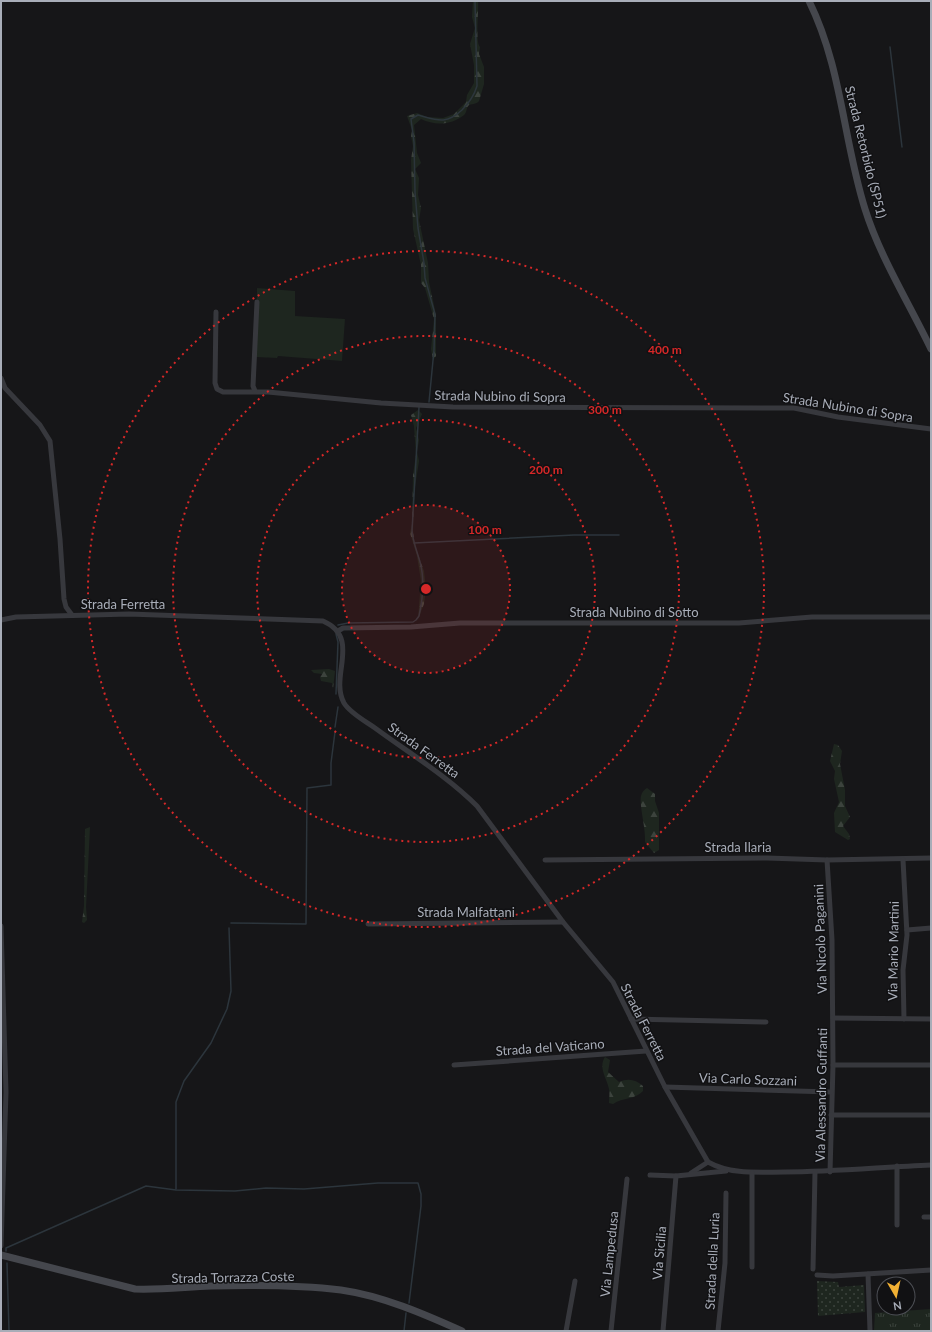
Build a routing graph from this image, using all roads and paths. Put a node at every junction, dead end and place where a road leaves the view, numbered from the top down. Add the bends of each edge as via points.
1 (808, 1) edge
2 (257, 302) dead end
3 (216, 312) dead end
4 (931, 349) edge
5 (1, 378) edge
6 (255, 391) junction
7 (931, 430) edge
8 (66, 606) junction
9 (72, 615) junction
10 (58, 616) junction
11 (931, 617) edge
12 (1, 620) edge
13 (338, 631) junction
14 (931, 858) edge
15 (545, 860) dead end
16 (827, 860) junction
17 (903, 860) junction
18 (563, 922) junction
19 (368, 924) dead end
20 (1, 926) edge
21 (931, 928) edge
22 (907, 930) junction
23 (833, 1018) junction
24 (631, 1019) junction
25 (904, 1019) junction
26 (931, 1019) edge
27 (766, 1022) dead end
28 (646, 1051) junction
29 (454, 1065) dead end
30 (833, 1065) junction
31 (931, 1065) edge
32 (665, 1087) junction
33 (831, 1092) junction
34 (831, 1115) junction
35 (931, 1115) edge
36 (708, 1162) junction
37 (931, 1165) edge
38 (897, 1166) junction
39 (731, 1170) junction
40 (752, 1172) junction
41 (815, 1172) junction
42 (830, 1172) junction
43 (650, 1175) dead end
44 (688, 1175) junction
45 (676, 1176) junction
46 (627, 1179) dead end
47 (726, 1193) dead end
48 (924, 1217) dead end
49 (931, 1217) edge
50 (897, 1225) dead end
51 (1, 1246) edge
52 (1, 1255) edge
53 (752, 1267) dead end
54 (813, 1270) dead end
55 (931, 1270) edge
56 (868, 1274) junction
57 (818, 1275) dead end
58 (575, 1281) dead end
59 (462, 1331) edge
60 (566, 1331) edge
61 (611, 1331) edge
62 (663, 1331) edge
63 (718, 1331) edge
64 (870, 1331) edge

1 - 4 street, Strada Retorbido (SP51) via 829,50 865,208 876,238
2 - 6 street via 253,386
3 - 6 street, Strada Nubino di Sopra via 217,389 222,392
5 - 8 street, Strada Ferretta via 9,392 40,425 50,441
6 - 7 street, Strada Nubino di Sopra via 446,406 794,408
8 - 9 street, Strada Ferretta
8 - 10 street via 64,612
9 - 10 street
9 - 13 street, Strada Ferretta via 171,615 323,621
10 - 12 street
11 - 13 street, Strada Nubino di Sotto via 812,617 739,623 460,623 343,628
13 - 18 street, Strada Ferretta via 343,643 341,693 345,703 463,792 477,806
14 - 17 street, Strada Ilaria
15 - 16 street, Strada Ilaria
16 - 17 street, Strada Ilaria
16 - 23 street, Via Nicolò Paganini
17 - 22 street, Via Mario Martini
18 - 19 street, Strada Malfattani
18 - 24 street, Strada Ferretta via 613,982
20 - 51 street via 6,1092
21 - 22 street
22 - 25 street, Via Mario Martini via 903,970
23 - 25 street
23 - 30 street, Via Alessandro Guffanti
24 - 27 street
24 - 28 street, Strada Ferretta
25 - 26 street
28 - 29 street, Strada del Vaticano
28 - 32 street, Strada Ferretta
30 - 31 street
30 - 33 street, Via Alessandro Guffanti
32 - 33 street, Via Carlo Sozzani
32 - 36 street, Strada Ferretta
33 - 34 street, Via Alessandro Guffanti
34 - 35 street
34 - 42 street, Via Alessandro Guffanti
36 - 39 street
36 - 44 street
37 - 38 street
38 - 42 street
38 - 50 street
39 - 40 street
39 - 44 street
40 - 41 street
40 - 53 street
41 - 42 street
41 - 54 street
43 - 45 street
44 - 45 street
45 - 62 street, Via Sicilia
46 - 61 street, Via Lampedusa
47 - 63 street, Strada della Luria via 725,1264
48 - 49 street
52 - 59 street, Strada Torrazza Coste via 135,1289 249,1286 341,1290 385,1300
55 - 56 street
56 - 57 street
56 - 64 street
58 - 60 street

